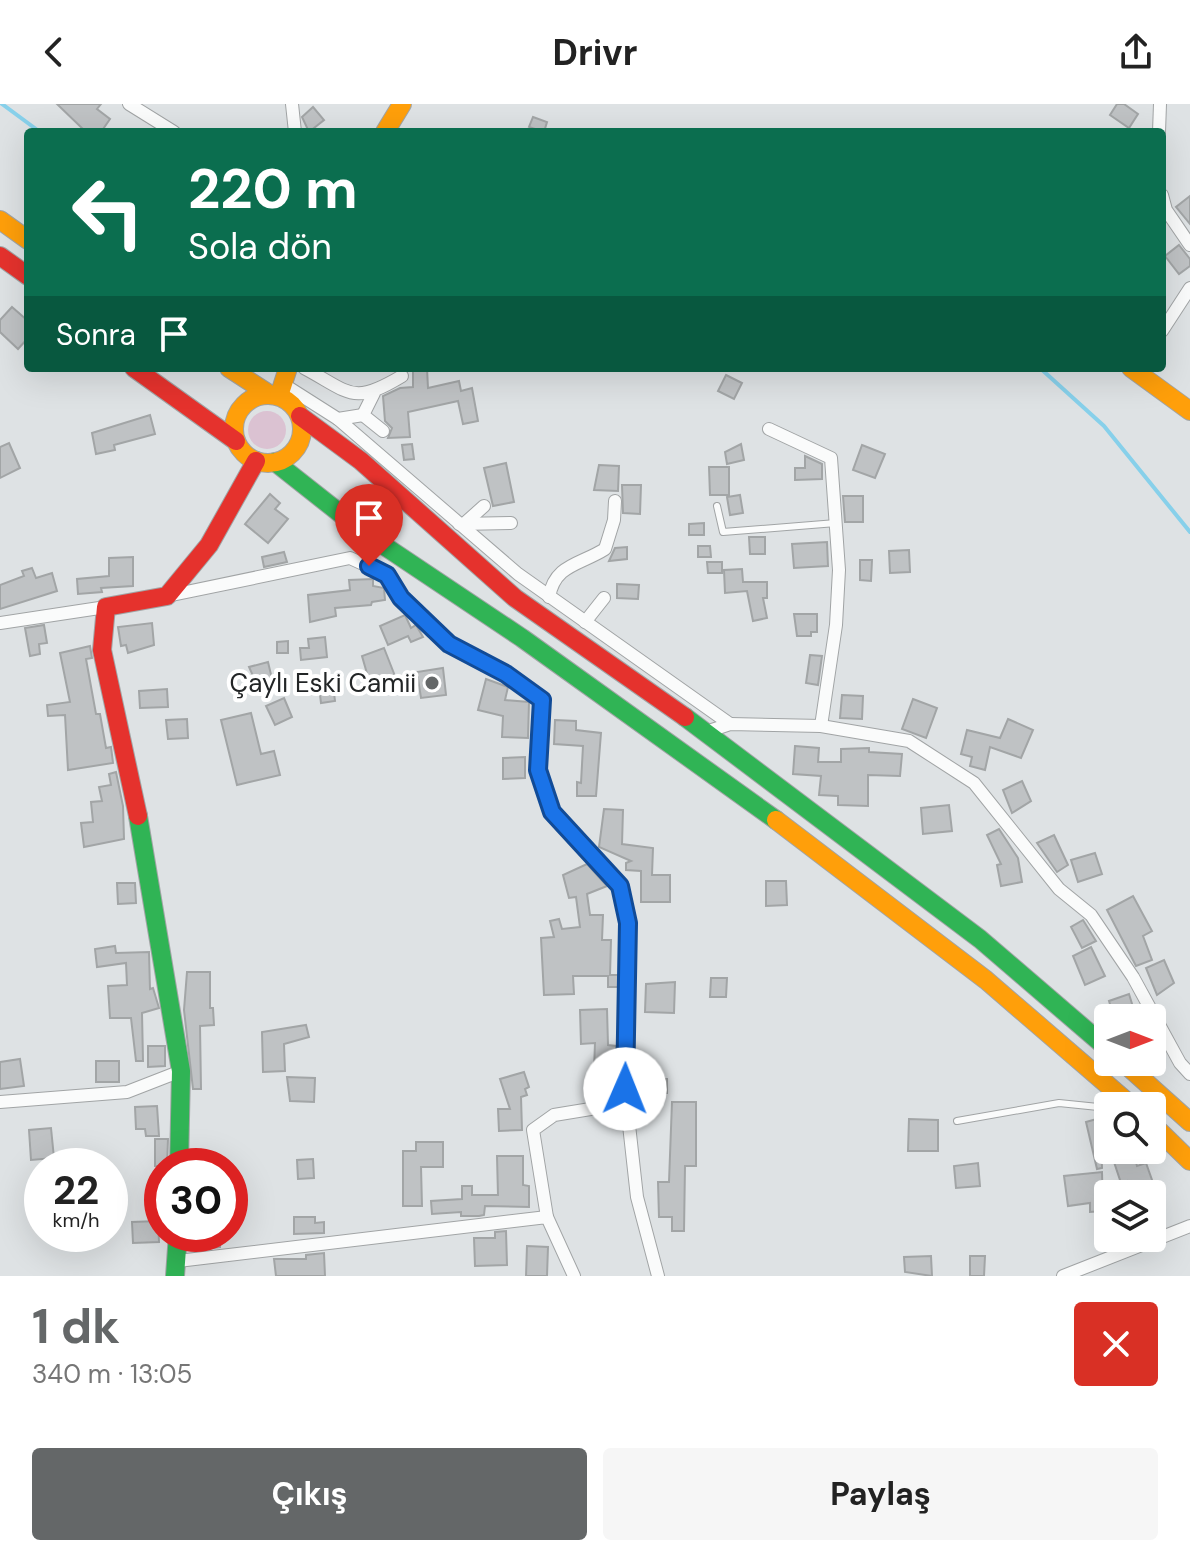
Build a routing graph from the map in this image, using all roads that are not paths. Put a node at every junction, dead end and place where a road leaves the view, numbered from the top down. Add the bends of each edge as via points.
1 (129, 104) edge
2 (292, 104) edge
3 (402, 104) edge
4 (1160, 104) edge
5 (168, 128) edge
6 (295, 128) edge
7 (387, 128) edge
8 (1159, 128) edge
9 (1166, 210) edge
10 (0, 220) edge
11 (24, 237) edge
12 (1190, 245) edge
13 (0, 256) edge
14 (24, 273) edge
15 (1190, 288) edge
16 (1166, 325) edge
17 (139, 372) edge
18 (240, 372) edge
19 (310, 372) edge
20 (1139, 372) edge
21 (402, 376) dead end
22 (280, 386) edge
23 (374, 393) junction
24 (1190, 411) edge
25 (363, 415) junction
26 (300, 416) junction
27 (338, 419) junction
28 (769, 429) dead end
29 (383, 431) dead end
30 (236, 441) junction
31 (256, 461) junction
32 (275, 462) junction
33 (615, 501) dead end
34 (484, 506) dead end
35 (717, 506) dead end
36 (511, 523) dead end
37 (837, 523) junction
38 (462, 524) junction
39 (167, 596) junction
40 (549, 597) junction
41 (604, 598) dead end
42 (106, 607) junction
43 (585, 622) junction
44 (0, 623) edge
45 (730, 724) junction
46 (821, 726) junction
47 (706, 732) junction
48 (1094, 1037) edge
49 (181, 1071) junction
50 (1190, 1074) edge
51 (1139, 1076) edge
52 (1106, 1092) edge
53 (0, 1102) edge
54 (627, 1103) junction
55 (1094, 1104) edge
56 (957, 1121) dead end
57 (1190, 1122) edge
58 (1166, 1138) edge
59 (179, 1148) edge
60 (1190, 1161) edge
61 (547, 1217) junction
62 (1190, 1226) edge
63 (176, 1268) edge
64 (574, 1276) edge
65 (658, 1276) edge
66 (1063, 1276) edge

1 - 5 street
2 - 6 street
3 - 7 main road
4 - 8 street
9 - 12 street
10 - 11 main road
13 - 14 main road
15 - 16 street
17 - 30 main road
18 - 22 main road
19 - 23 street via 346,394
20 - 24 main road
21 - 23 street
22 - 26 main road
22 - 27 street
22 - 30 main road via 251,399 237,413
23 - 25 street
25 - 27 street
25 - 29 street
26 - 32 main road via 298,445
26 - 47 main road via 361,461 515,598
27 - 38 street
28 - 37 street via 831,458
30 - 31 main road
31 - 32 main road
31 - 39 main road via 209,545
32 - 52 main road via 367,538 492,616 957,954
33 - 40 street via 605,549 562,568
34 - 38 street
35 - 37 lane via 723,532
36 - 38 street
37 - 46 street via 836,625
38 - 40 street
39 - 42 main road
39 - 54 street via 350,558 387,575 401,598 449,644 542,700 538,770 552,812 620,886 628,923
40 - 43 street
41 - 43 street
42 - 44 street
42 - 49 main road via 102,650 148,864
43 - 45 street
45 - 46 street
45 - 47 street
46 - 50 street via 909,741 974,783 1059,889 1091,915
47 - 48 main road via 980,939
49 - 53 street via 127,1092
49 - 59 main road
51 - 57 main road
54 - 61 street via 554,1115 533,1130
54 - 65 street via 637,1197
55 - 56 lane via 1059,1103
58 - 60 main road
61 - 63 street
61 - 64 street
62 - 66 street

